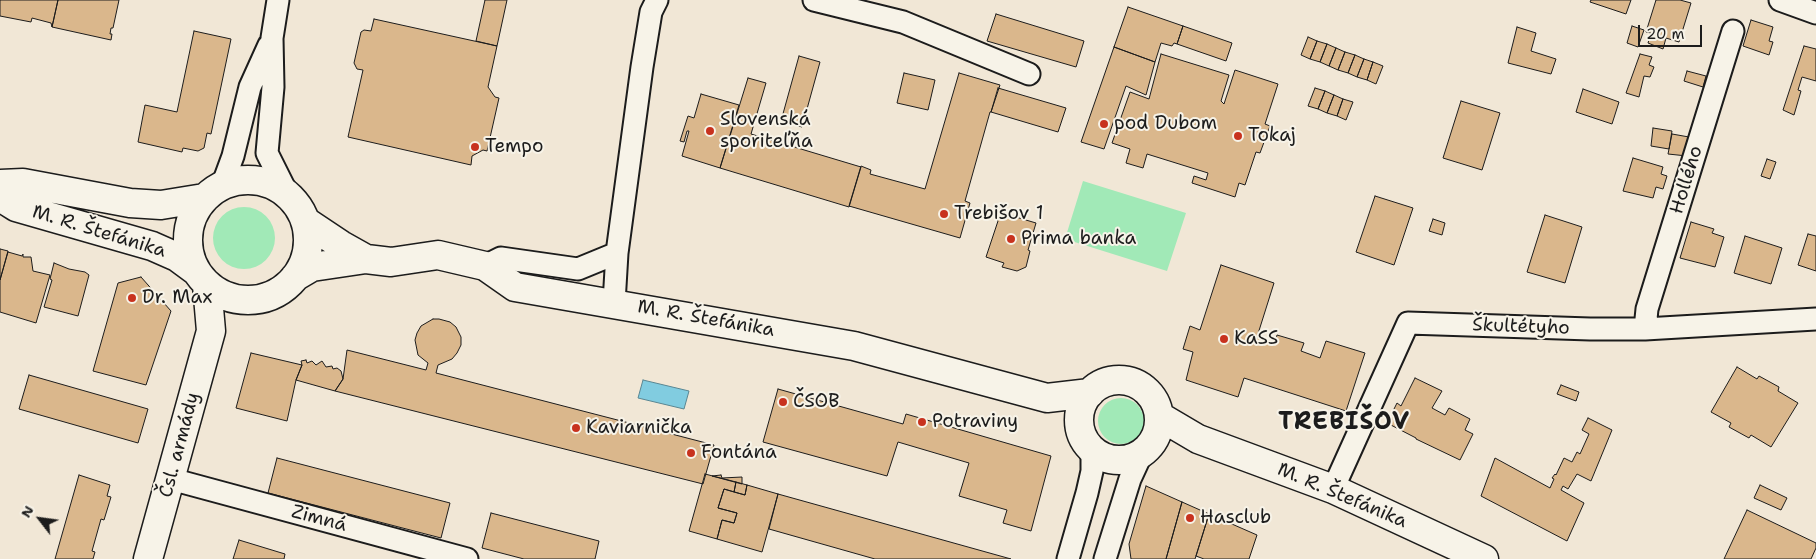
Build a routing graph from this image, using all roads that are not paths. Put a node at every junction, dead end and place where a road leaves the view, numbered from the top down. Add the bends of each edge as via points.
1 (278, 0) edge
2 (657, 0) edge
3 (814, 0) edge
4 (1780, 0) edge
5 (1816, 13) edge
6 (1733, 31) dead end
7 (272, 38) junction
8 (1028, 74) dead end
9 (0, 184) edge
10 (213, 192) junction
11 (288, 195) junction
12 (0, 197) edge
13 (305, 221) junction
14 (617, 253) junction
15 (366, 259) junction
16 (485, 266) junction
17 (295, 277) junction
18 (202, 278) junction
19 (245, 300) junction
20 (614, 303) junction
21 (1816, 319) edge
22 (1645, 329) junction
23 (211, 332) junction
24 (1090, 393) junction
25 (1047, 398) junction
26 (1159, 416) junction
27 (1086, 438) junction
28 (1198, 439) junction
29 (1147, 448) junction
30 (171, 479) junction
31 (1333, 489) junction
32 (148, 559) edge
33 (467, 559) edge
34 (1068, 559) edge
35 (1105, 559) edge
36 (1484, 559) edge

1 - 7 street
2 - 14 street via 651,12 642,67
3 - 8 street via 903,22
4 - 5 street
6 - 22 street, Hollého via 1647,310
7 - 10 street via 250,87 233,156
7 - 11 street via 273,87 267,153
9 - 10 street, M. R. Štefánika via 22,184 130,204 161,205
10 - 11 street via 243,180 252,180 267,183
10 - 18 street via 196,208 188,228 191,260
11 - 13 street
12 - 18 street, M. R. Štefánika via 16,207 152,246 177,257
13 - 15 street
13 - 17 street via 308,244 304,262
14 - 16 street via 578,269 501,258
14 - 20 street
15 - 16 street, M. R. Štefánika via 391,262 438,255
15 - 17 street via 312,267
16 - 20 street, M. R. Štefánika via 515,287
17 - 19 street via 270,296
18 - 19 street via 215,291
18 - 23 street
19 - 23 street
20 - 25 street, M. R. Štefánika via 854,346
21 - 22 street, Škultétyho
22 - 31 street, Škultétyho via 1408,323
23 - 30 street, Čsl. armády
24 - 25 street, M. R. Štefánika
24 - 26 street via 1114,380 1132,382 1154,399
24 - 27 street via 1080,413
25 - 27 street, M. R. Štefánika
26 - 28 street, M. R. Štefánika
26 - 29 street via 1158,430
27 - 29 street via 1103,457 1116,460 1130,459
27 - 34 street via 1092,471
28 - 29 street, M. R. Štefánika
28 - 31 street, M. R. Štefánika
29 - 35 street via 1130,479
30 - 32 street, Čsl. armády
30 - 33 street, Zimná
31 - 36 street, M. R. Štefánika

